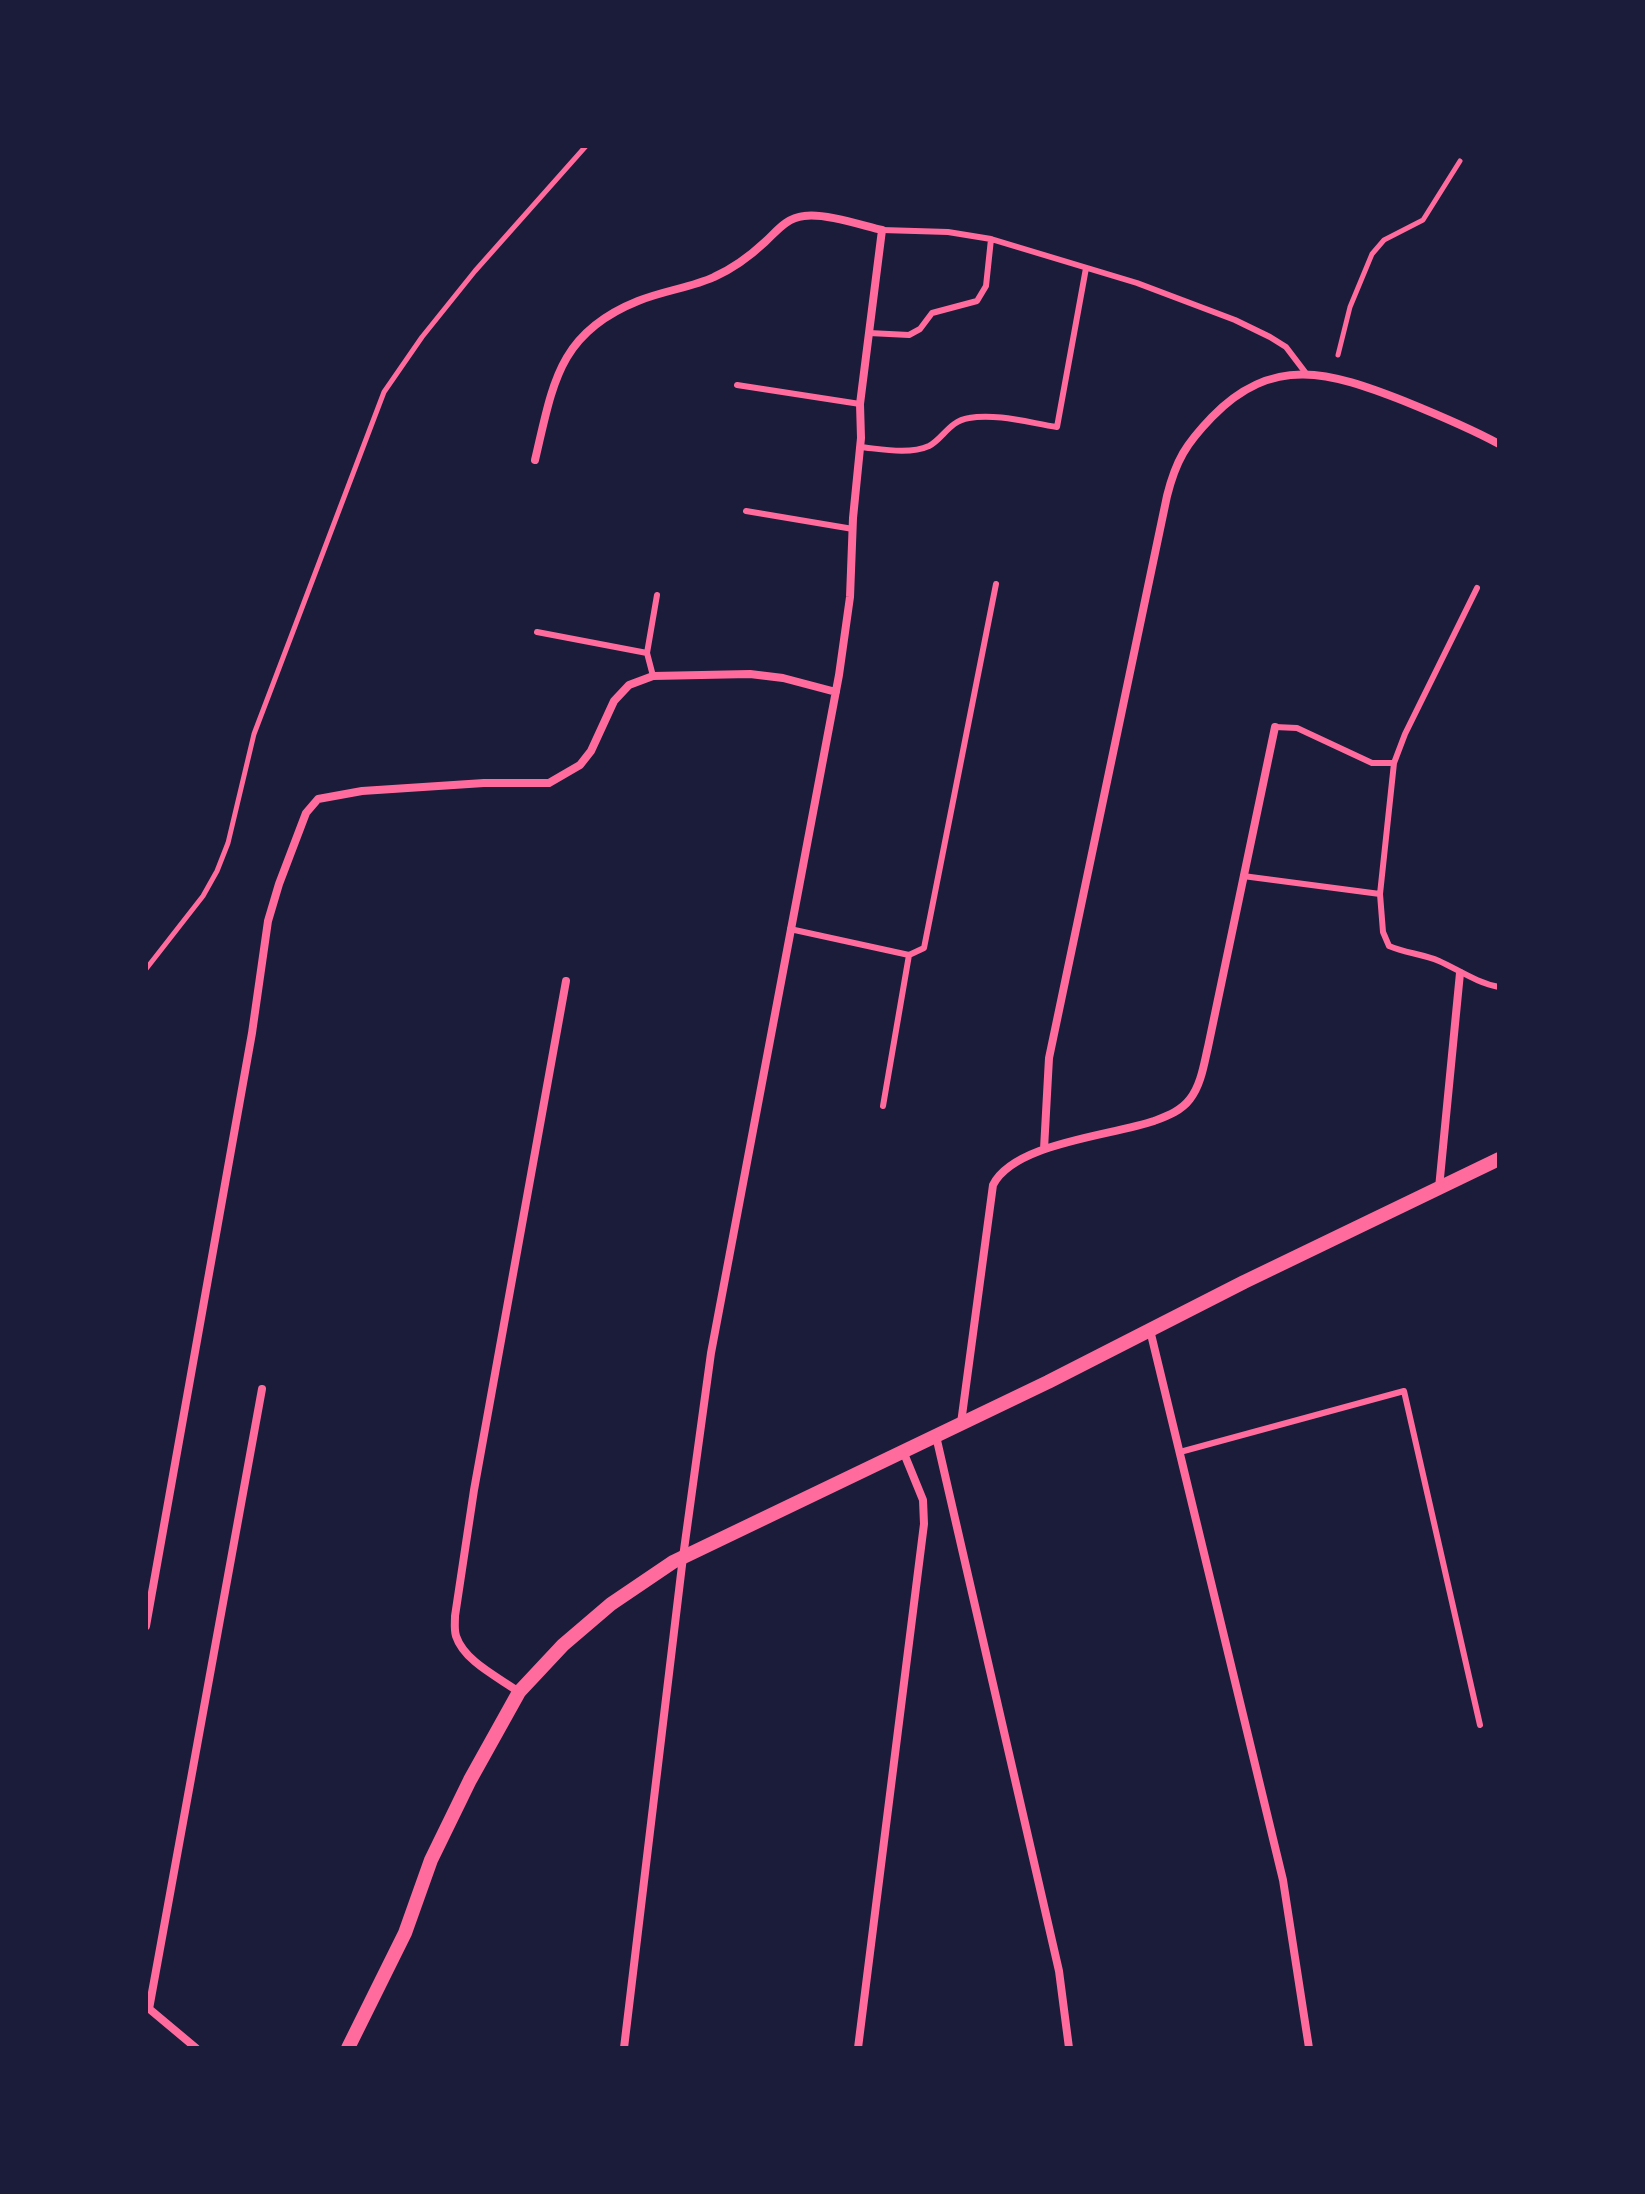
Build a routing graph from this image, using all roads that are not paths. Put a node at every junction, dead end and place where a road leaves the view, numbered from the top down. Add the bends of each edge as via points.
1 (882, 230) junction
2 (991, 239) junction
3 (1086, 268) junction
4 (869, 333) junction
5 (1305, 372) junction
6 (737, 385) dead end
7 (860, 404) junction
8 (1499, 444) edge
9 (860, 447) junction
10 (535, 460) dead end
11 (746, 511) dead end
12 (853, 529) junction
13 (996, 584) dead end
14 (1477, 588) dead end
15 (657, 595) dead end
16 (537, 632) dead end
17 (647, 653) junction
18 (653, 676) junction
19 (836, 692) junction
20 (1275, 727) joint
21 (1394, 763) junction
22 (1243, 876) junction
23 (1380, 894) junction
24 (790, 929) junction
25 (909, 955) junction
26 (1460, 973) junction
27 (566, 981) dead end
28 (1499, 987) edge
29 (883, 1106) dead end
30 (1044, 1149) junction
31 (1499, 1159) edge
32 (1439, 1189) junction
33 (1150, 1330) junction
34 (262, 1389) dead end
35 (961, 1424) junction
36 (936, 1436) junction
37 (903, 1451) junction
38 (1180, 1452) junction
39 (683, 1557) junction
40 (146, 1626) edge
41 (519, 1692) junction
42 (1480, 1725) dead end
43 (148, 2007) edge
44 (196, 2048) edge
45 (348, 2048) edge
46 (624, 2048) edge
47 (858, 2048) edge
48 (1069, 2048) edge
49 (1309, 2048) edge

1 - 2 lane
1 - 4 street
1 - 10 street via 805,215 783,223 742,261 713,278 604,317 583,333 554,379
2 - 3 lane
2 - 4 lane via 986,286 977,301 932,313 909,335
3 - 5 lane via 1235,320 1286,347
3 - 9 lane via 1057,427 968,418 916,450
4 - 7 street
5 - 8 street via 1333,376 1409,403
5 - 30 street via 1251,385 1228,401 1174,467 1049,1058
6 - 7 lane
7 - 9 street
9 - 12 street
11 - 12 lane
12 - 19 street via 850,597
13 - 25 lane via 929,928 924,948
14 - 21 lane
15 - 17 lane
16 - 17 lane
17 - 18 lane
18 - 19 street via 750,674
18 - 40 street via 629,685 614,701 580,765 549,783 362,791 318,799 306,813 268,921
19 - 24 street
20 - 21 lane via 1297,728 1372,763
20 - 22 street
21 - 23 lane
22 - 23 lane
22 - 30 street via 1193,1096 1164,1117
23 - 26 lane via 1389,946
24 - 25 lane
24 - 39 street via 711,1353
25 - 29 lane
26 - 28 lane
26 - 32 street
27 - 41 street via 455,1616 455,1635 464,1650
30 - 35 street via 1023,1156 999,1173 993,1185
31 - 32 street
32 - 33 street
33 - 35 street
33 - 38 street
34 - 43 street
35 - 36 street
36 - 37 street
36 - 48 street via 1059,1971
37 - 39 street
37 - 47 street via 923,1500 924,1524
38 - 42 lane via 1404,1391
38 - 49 street via 1283,1880
39 - 41 street via 611,1604
39 - 46 street
41 - 45 street via 431,1860 405,1933
43 - 44 street

